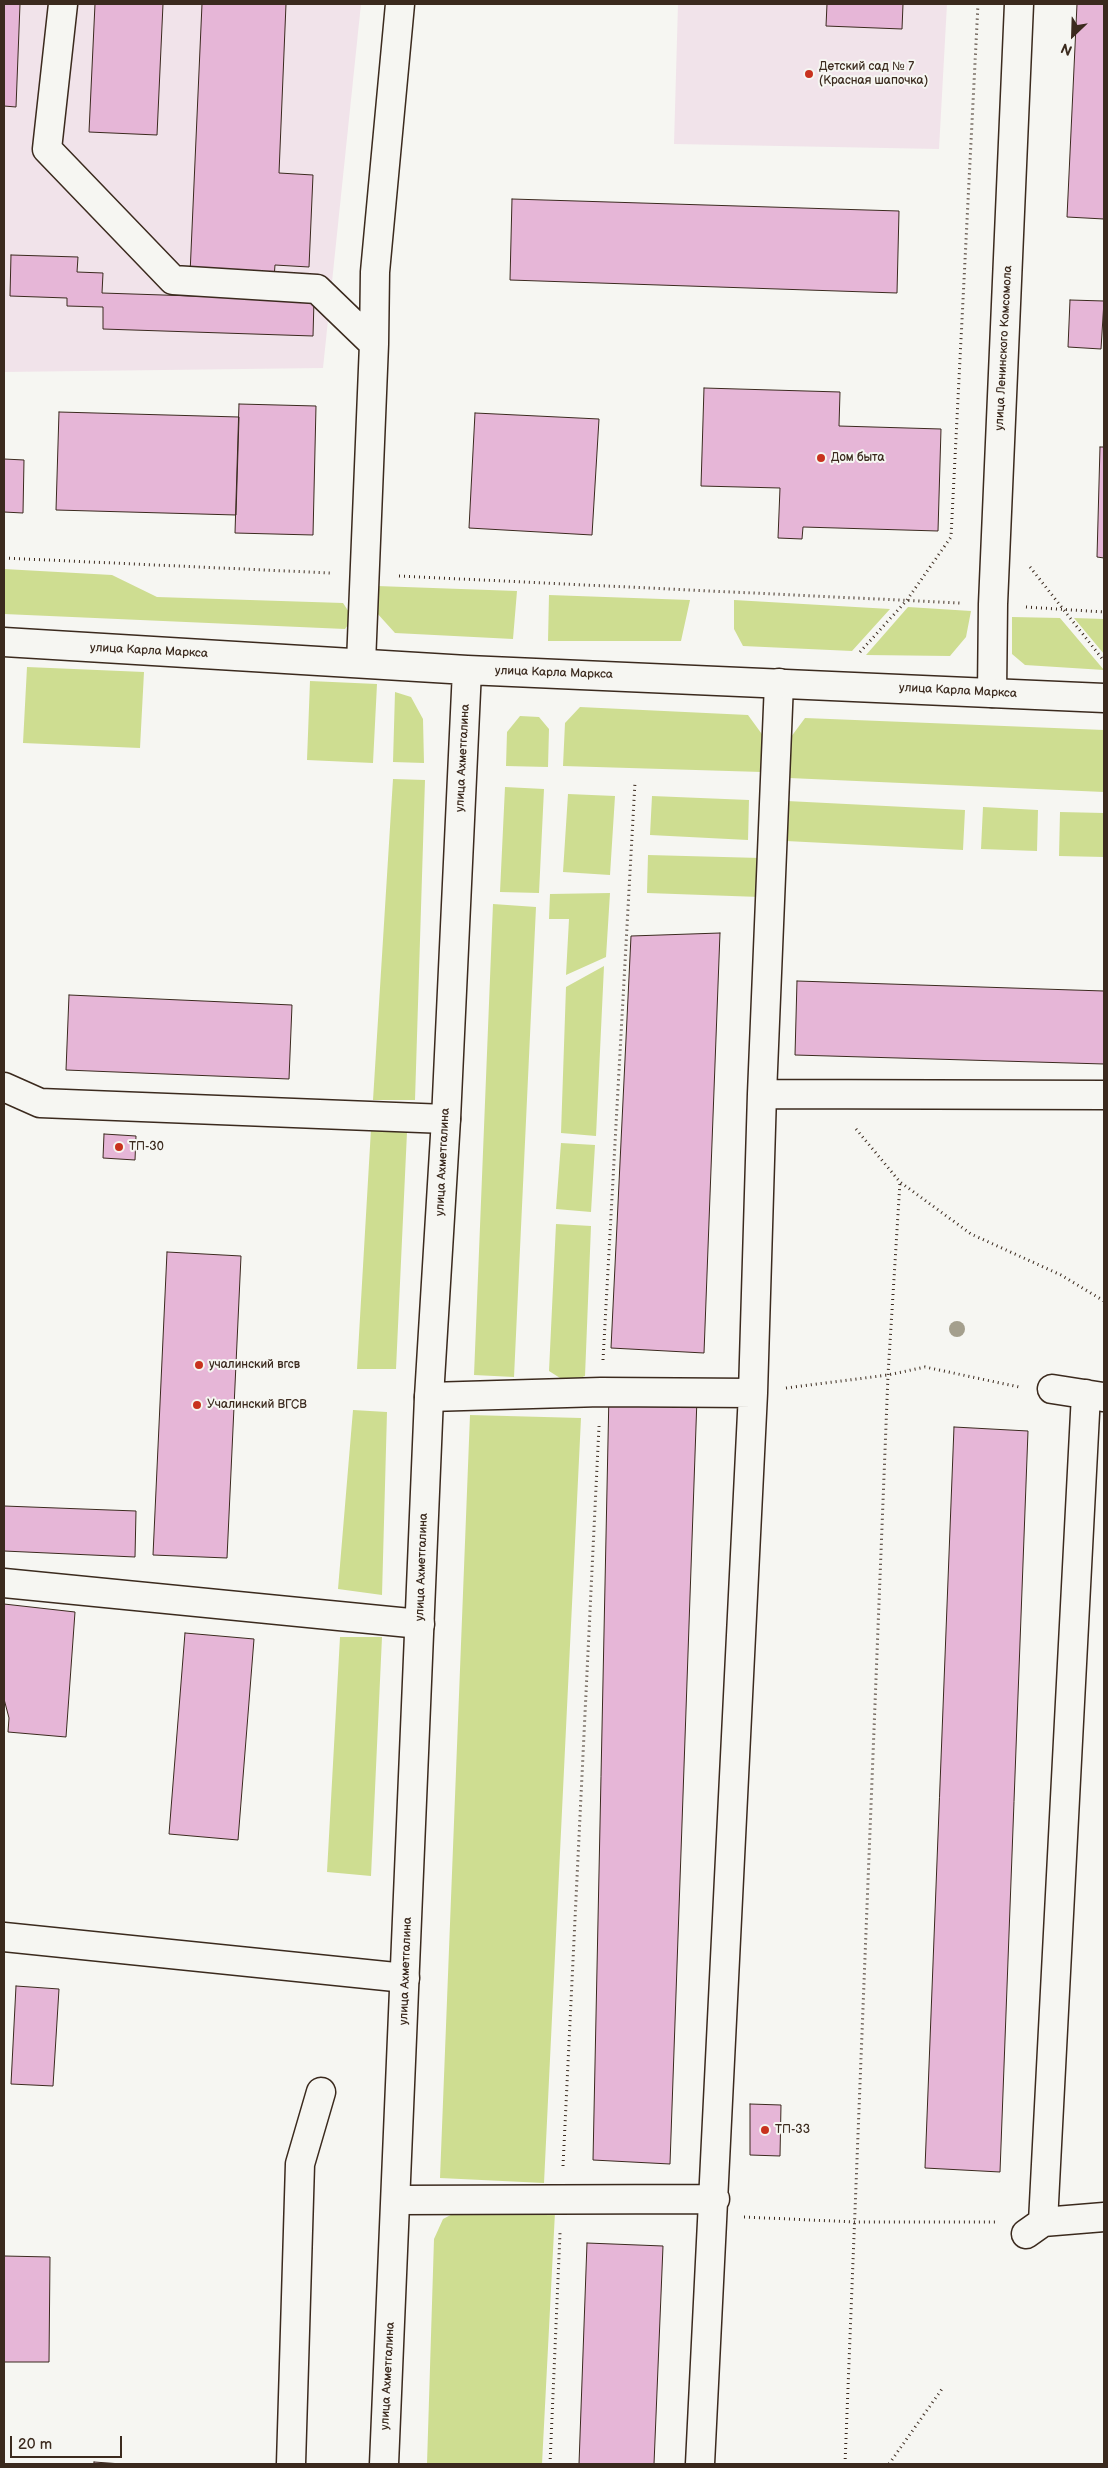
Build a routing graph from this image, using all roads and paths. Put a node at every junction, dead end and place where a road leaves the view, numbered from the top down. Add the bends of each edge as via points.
1 (63, 4) edge
2 (400, 4) edge
3 (978, 4) edge
4 (1019, 4) edge
5 (374, 344) junction
6 (4, 558) edge
7 (1024, 560) dead end
8 (365, 575) junction
9 (908, 600) junction
10 (993, 604) junction
11 (1062, 610) junction
12 (1104, 612) edge
13 (4, 642) edge
14 (860, 652) dead end
15 (1104, 661) edge
16 (361, 663) junction
17 (467, 670) junction
18 (779, 683) junction
19 (992, 693) junction
20 (1104, 698) edge
21 (635, 782) dead end
22 (4, 1087) edge
23 (762, 1094) junction
24 (828, 1094) junction
25 (1104, 1095) edge
26 (446, 1119) junction
27 (900, 1182) junction
28 (1104, 1302) edge
29 (888, 1375) junction
30 (1052, 1389) joint
31 (601, 1392) junction
32 (753, 1393) junction
33 (1095, 1396) edge
34 (429, 1397) junction
35 (4, 1583) edge
36 (420, 1624) junction
37 (4, 1937) edge
38 (405, 1978) junction
39 (321, 2092) dead end
40 (561, 2198) junction
41 (397, 2200) junction
42 (714, 2208) junction
43 (1104, 2212) edge
44 (855, 2222) junction
45 (1034, 2228) junction
46 (942, 2389) dead end
47 (290, 2464) edge
48 (384, 2464) edge
49 (550, 2464) edge
50 (700, 2464) edge
51 (845, 2464) edge
52 (889, 2464) edge

1 - 5 main road via 47,149 173,280 317,289
2 - 5 main road via 375,272
3 - 9 path via 951,537
4 - 10 main road, улица Ленинского Комсомола
5 - 8 main road
6 - 8 path
7 - 11 path
8 - 9 path
8 - 16 main road
9 - 10 path
9 - 14 path
10 - 11 path
10 - 19 main road, улица Ленинского Комсомола
11 - 12 path
11 - 15 path
13 - 16 main road, улица Карла Маркса
16 - 17 main road, улица Карла Маркса
17 - 18 main road, улица Карла Маркса
17 - 26 main road, улица Ахметгалина
18 - 19 main road, улица Карла Маркса
18 - 23 main road
19 - 20 main road, улица Карла Маркса
21 - 31 path
22 - 26 main road via 40,1104
23 - 24 main road
23 - 32 main road
24 - 25 main road
24 - 27 path
26 - 34 main road, улица Ахметгалина
27 - 28 path via 971,1234 1061,1275
27 - 29 path
29 - 30 path via 925,1367 1009,1387
29 - 32 path
29 - 44 path
30 - 33 main road
31 - 32 main road
31 - 34 main road
31 - 40 path
32 - 42 main road
33 - 45 main road via 1060,2016
34 - 36 main road, улица Ахметгалина
35 - 36 main road
36 - 38 main road, улица Ахметгалина
37 - 38 main road
38 - 41 main road, улица Ахметгалина
39 - 47 main road via 300,2164
40 - 41 main road
40 - 42 main road
40 - 49 path
41 - 48 main road, улица Ахметгалина
42 - 44 path
42 - 50 main road
43 - 45 main road
44 - 45 path
44 - 51 path
46 - 52 path

